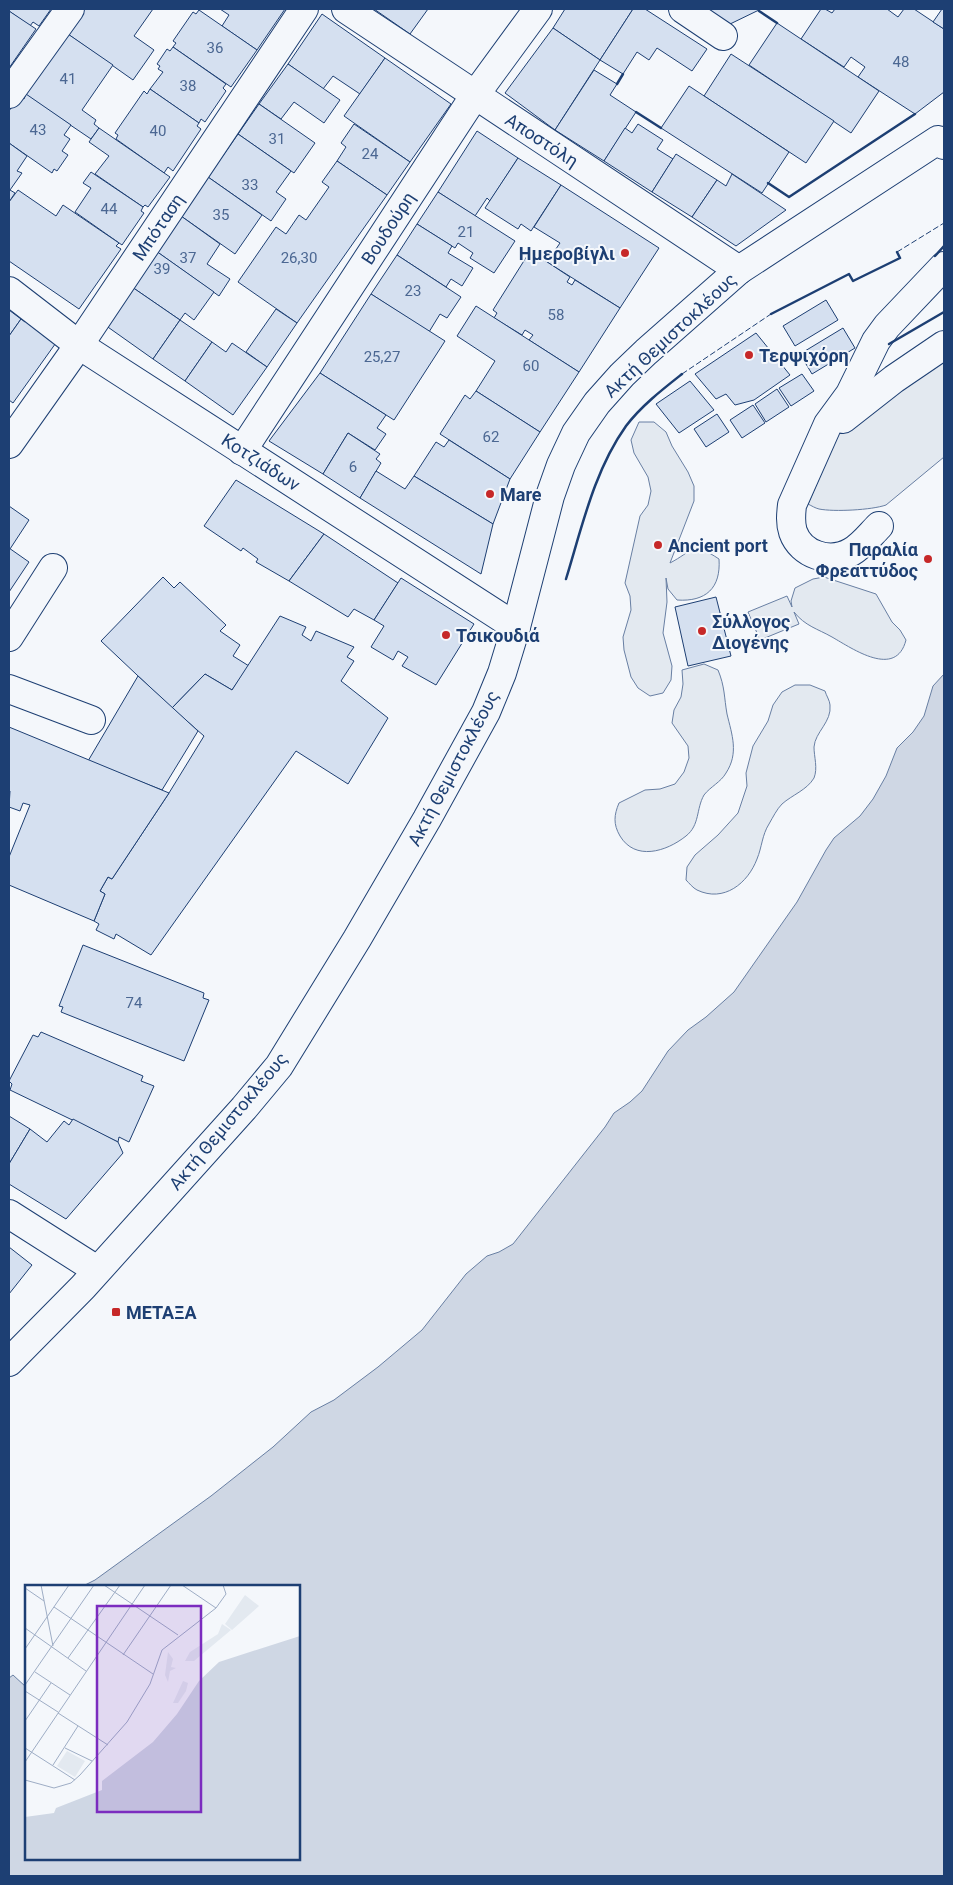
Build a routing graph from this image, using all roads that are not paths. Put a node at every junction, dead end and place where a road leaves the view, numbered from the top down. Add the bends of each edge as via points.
1 (70, 9) edge
2 (304, 9) edge
3 (346, 9) edge
4 (538, 9) edge
5 (683, 9) edge
6 (723, 36) dead end
7 (9, 94) edge
8 (475, 95) junction
9 (942, 144) edge
10 (944, 266) edge
11 (740, 270) junction
12 (9, 291) edge
13 (80, 345) junction
14 (944, 345) edge
15 (834, 415) junction
16 (9, 444) edge
17 (242, 451) junction
18 (879, 526) dead end
19 (53, 568) dead end
20 (516, 627) junction
21 (9, 638) edge
22 (9, 689) edge
23 (91, 720) dead end
24 (9, 1214) edge
25 (97, 1270) junction
26 (9, 1362) edge

1 - 7 street
2 - 13 street, Μπόταση
3 - 8 street, Αποστόλη
4 - 8 street, Βουδούρη
5 - 6 street
8 - 11 street, Αποστόλη
8 - 17 street, Βουδούρη
9 - 11 street, Ακτή Θεμιστοκλέους
10 - 15 street via 887,326 850,394
11 - 20 street, Ακτή Θεμιστοκλέους via 622,375 576,433 560,464 550,496
12 - 13 street, Κοτζιάδων
13 - 16 street, Μπόταση
13 - 17 street, Κοτζιάδων
14 - 15 street via 843,419
15 - 18 street via 792,505 793,532 811,553 824,558 838,558 851,553
17 - 20 street, Κοτζιάδων
19 - 21 street
20 - 25 street, Ακτή Θεμιστοκλέους via 486,712 357,939 279,1066
22 - 23 street
24 - 25 street
25 - 26 street, Ακτή Θεμιστοκλέους

